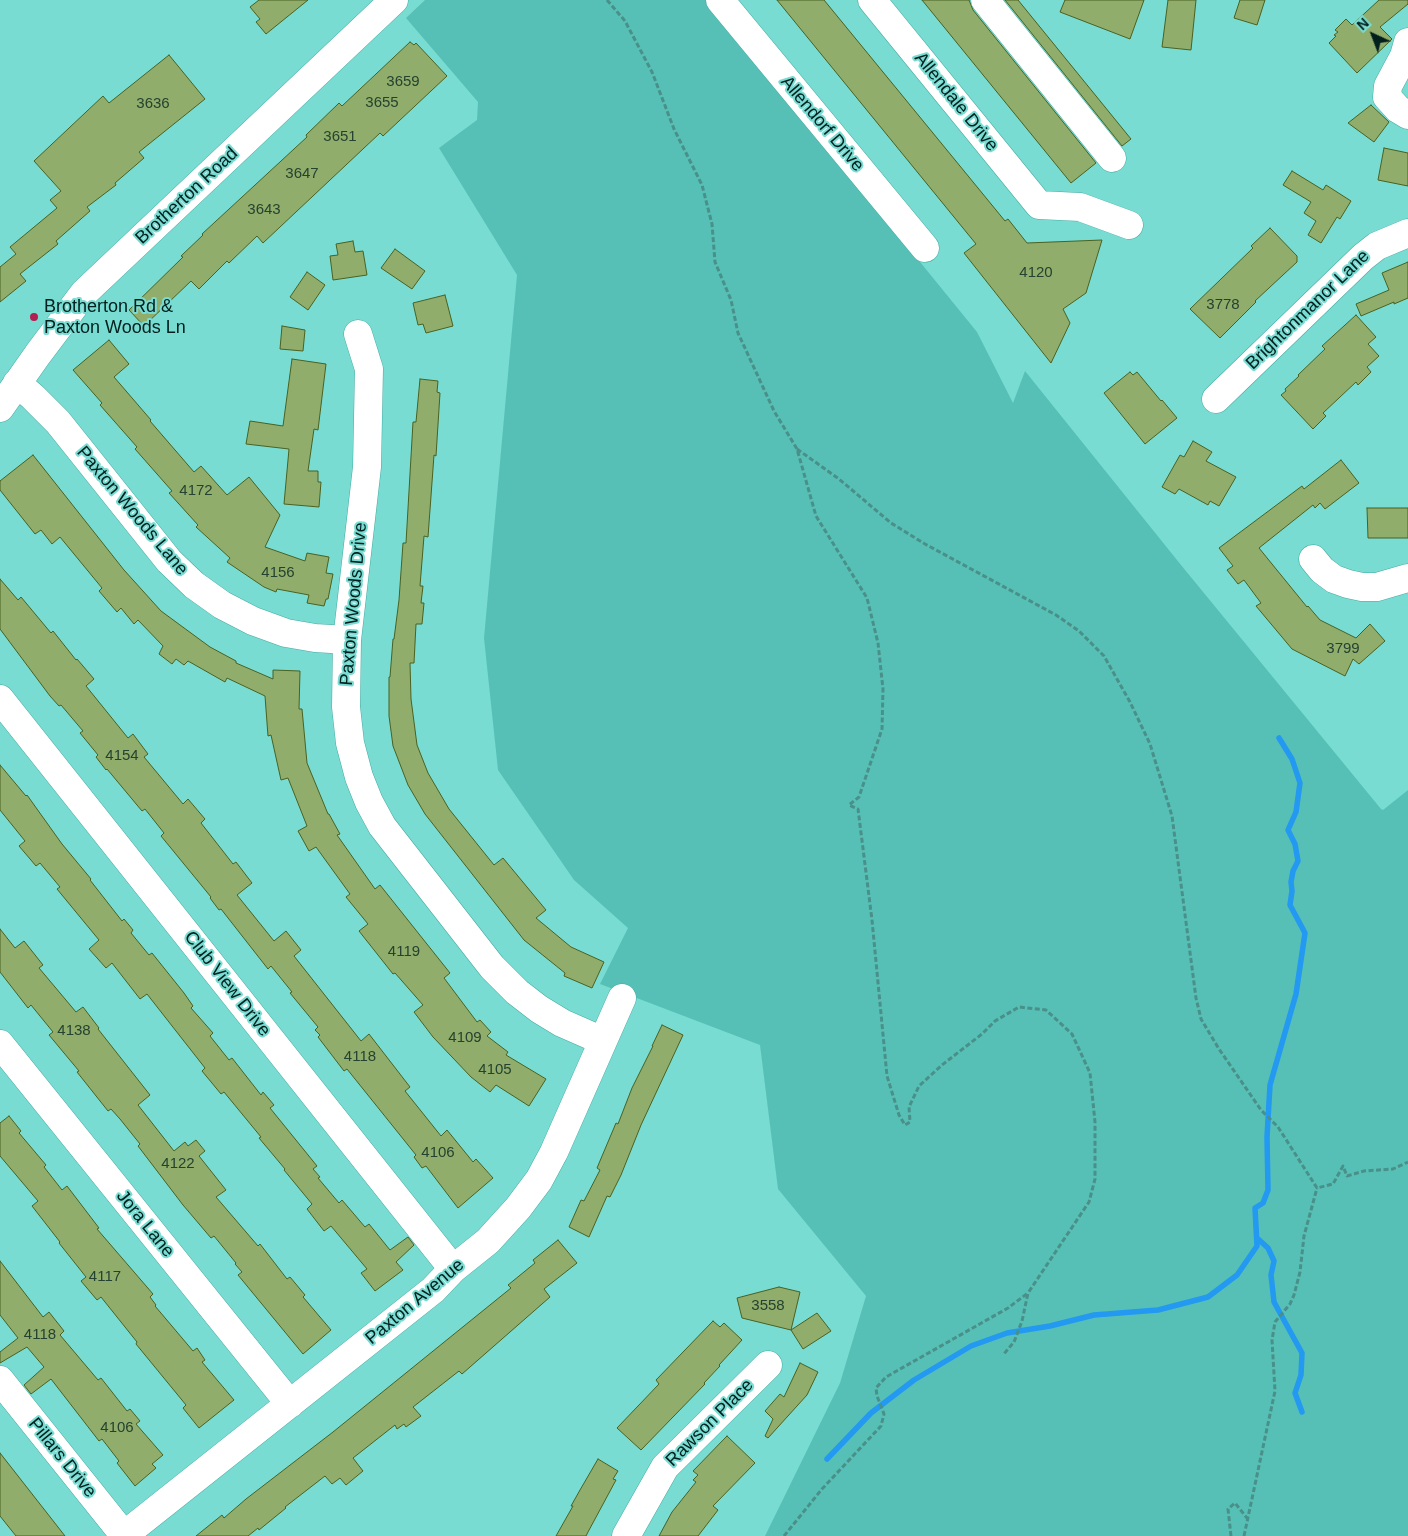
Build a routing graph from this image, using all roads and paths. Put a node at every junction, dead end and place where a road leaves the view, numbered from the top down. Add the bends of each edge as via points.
1 (394, 0) edge
2 (607, 0) edge
3 (720, 0) edge
4 (872, 0) edge
5 (985, 0) edge
6 (1408, 42) edge
7 (1408, 115) edge
8 (1112, 158) dead end
9 (1129, 225) dead end
10 (1408, 233) edge
11 (924, 248) dead end
12 (358, 334) dead end
13 (17, 383) junction
14 (1216, 399) dead end
15 (0, 408) edge
16 (797, 449) junction
17 (1313, 559) dead end
18 (1408, 578) edge
19 (347, 640) junction
20 (0, 699) edge
21 (622, 998) dead end
22 (603, 1041) junction
23 (0, 1044) edge
24 (1408, 1162) edge
25 (1317, 1188) junction
26 (453, 1269) junction
27 (1028, 1293) junction
28 (1003, 1355) dead end
29 (768, 1364) dead end
30 (0, 1380) edge
31 (290, 1404) junction
32 (1248, 1518) junction
33 (123, 1536) edge
34 (626, 1536) edge
35 (784, 1536) edge
36 (1231, 1536) edge
37 (1244, 1536) edge

1 - 13 street, Brotherton Road via 84,293
2 - 16 path via 625,21 652,72 674,130 702,185 712,224 715,262 731,300 738,333 774,411
3 - 11 street, Allendorf Drive
4 - 9 street, Allendale Drive via 1040,204 1080,207
5 - 8 street
6 - 7 street via 1388,86 1387,97
10 - 14 street, Brightonmanor Lane via 1377,246 1364,257
12 - 19 street, Paxton Woods Drive via 369,369 367,467
13 - 15 street, Brotherton Road
13 - 19 street, Paxton Woods Lane via 58,422 169,561 194,585 253,621 296,635
16 - 25 path via 891,523 1056,615 1079,631 1104,656 1150,744 1172,816 1201,1019
16 - 27 path via 816,516 867,598 878,642 883,689 882,729 860,797 849,805 858,809 887,1076 899,1115 904,1125 910,1122 909,1107 919,1086 995,1020 1019,1007 1046,1010 1072,1034 1090,1074 1096,1122 1095,1179 1089,1202
17 - 18 street via 1334,579 1362,587 1377,587
19 - 22 street, Paxton Woods Drive via 346,708 350,743 359,778 382,826 492,967 517,992 562,1023
20 - 26 street, Club View Drive
21 - 22 street, Paxton Avenue
22 - 26 street, Paxton Avenue via 539,1180 488,1241
23 - 31 street, Jora Lane
24 - 25 path via 1393,1170 1347,1176 1343,1166 1333,1184
25 - 32 path via 1304,1236 1294,1295 1275,1322 1272,1340 1275,1391
26 - 31 street, Paxton Avenue via 433,1290
27 - 28 path via 1014,1342
27 - 35 path via 1008,1308 886,1377 876,1388 884,1414 880,1426
29 - 34 street, Rawson Place via 665,1467
30 - 33 street, Pillars Drive
31 - 33 street, Paxton Avenue
32 - 36 path via 1235,1504 1228,1509
32 - 37 path

